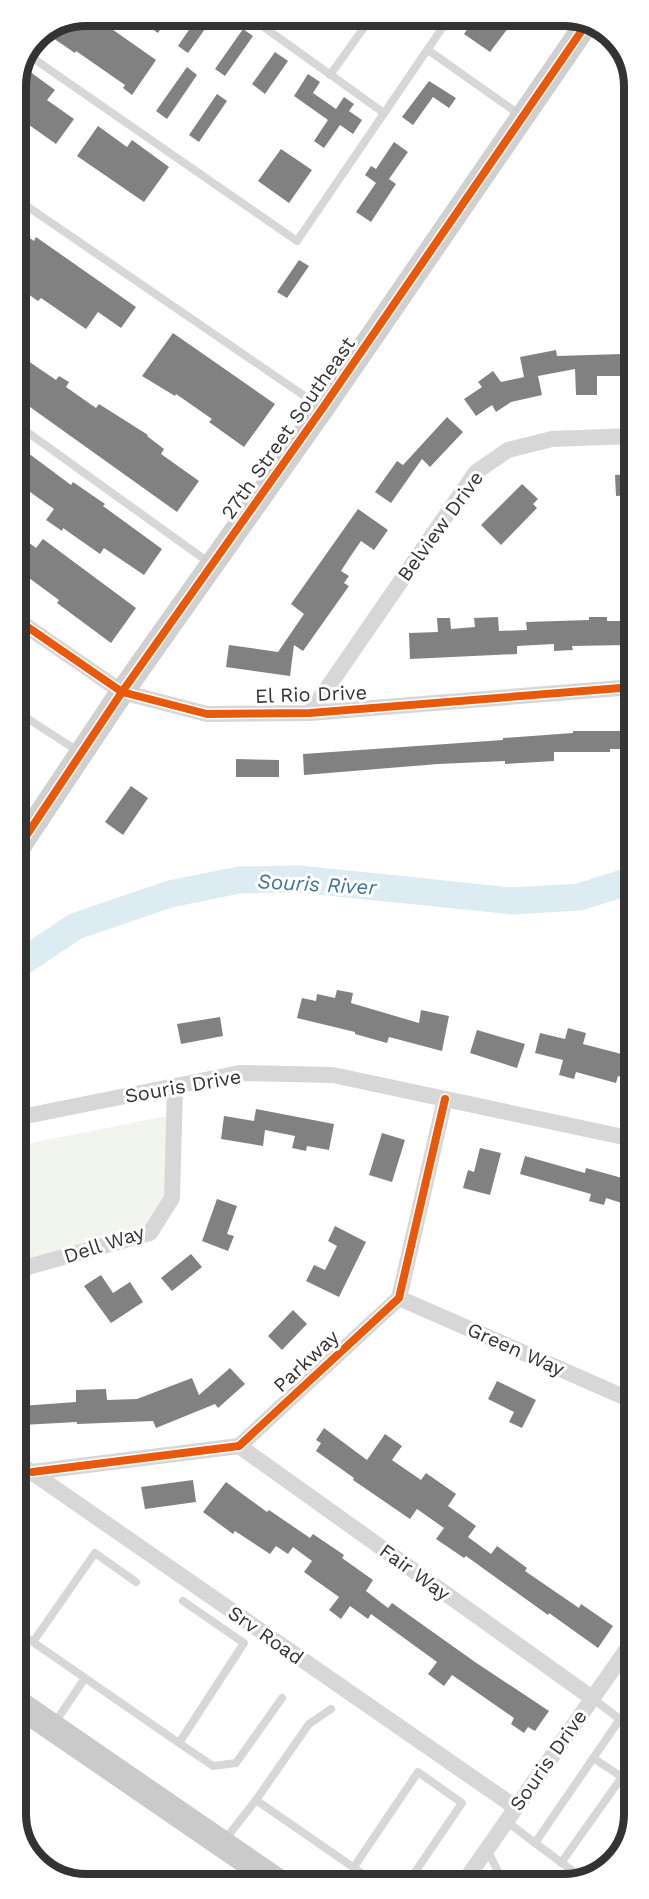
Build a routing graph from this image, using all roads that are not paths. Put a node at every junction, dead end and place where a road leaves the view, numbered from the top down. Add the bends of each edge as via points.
1 (262, 26) edge
2 (365, 26) edge
3 (444, 26) edge
4 (583, 29) edge
5 (428, 50) junction
6 (33, 58) edge
7 (330, 75) junction
8 (384, 113) junction
9 (523, 117) junction
10 (26, 206) edge
11 (322, 409) junction
12 (26, 431) edge
13 (624, 436) edge
14 (212, 565) junction
15 (26, 626) edge
16 (624, 688) edge
17 (122, 692) junction
18 (310, 713) junction
19 (26, 717) edge
20 (81, 753) junction
21 (26, 836) edge
22 (175, 1086) junction
23 (445, 1099) junction
24 (26, 1116) edge
25 (624, 1137) edge
26 (26, 1267) edge
27 (399, 1298) junction
28 (624, 1397) edge
29 (239, 1446) junction
30 (26, 1468) edge
31 (32, 1472) junction
32 (26, 1481) edge
33 (136, 1582) dead end
34 (183, 1601) dead end
35 (26, 1637) edge
36 (33, 1642) junction
37 (624, 1653) edge
38 (85, 1678) junction
39 (282, 1698) dead end
40 (592, 1698) junction
41 (26, 1709) edge
42 (331, 1709) dead end
43 (620, 1719) junction
44 (624, 1722) edge
45 (52, 1727) junction
46 (179, 1743) junction
47 (593, 1758) junction
48 (256, 1800) junction
49 (510, 1814) junction
50 (535, 1843) junction
51 (222, 1844) junction
52 (487, 1849) junction
53 (561, 1863) junction
54 (354, 1867) junction
55 (574, 1872) edge
56 (260, 1873) edge
57 (364, 1874) edge
58 (415, 1874) edge
59 (470, 1874) edge
60 (499, 1874) edge

1 - 7 lane
2 - 7 lane
3 - 5 lane
4 - 9 street, 27th Street Southeast
5 - 8 lane
5 - 9 lane
6 - 8 lane via 297,241
7 - 8 lane
9 - 11 street, 27th Street Southeast
10 - 11 lane
11 - 14 street, 27th Street Southeast
12 - 14 lane
13 - 18 street, Belview Drive via 552,439 508,450 476,472
14 - 17 street, 27th Street Southeast
15 - 17 street, El Rio Drive
16 - 18 street, El Rio Drive
17 - 18 street, El Rio Drive via 207,714
17 - 20 street, 27th Street Southeast
19 - 20 lane
20 - 21 street, 27th Street Southeast
22 - 23 street, Souris Drive via 240,1073 333,1075
22 - 24 street, Souris Drive
22 - 26 street, Dell Way via 172,1198 150,1233
23 - 25 street, Souris Drive
23 - 27 street
27 - 28 street, Green Way
27 - 29 street, Parkway
29 - 31 street
29 - 40 street, Fair Way
30 - 31 street, Srv Road
31 - 32 lane
31 - 49 street, Srv Road
33 - 36 lane via 95,1553
34 - 46 lane via 244,1643
35 - 36 lane
36 - 38 lane
37 - 40 street, Souris Drive
38 - 45 lane
38 - 46 lane
39 - 46 lane via 236,1762 213,1766
40 - 43 lane
40 - 49 street, Souris Drive
41 - 45 main road
42 - 48 lane via 309,1724
43 - 44 lane
43 - 47 lane
45 - 51 main road
47 - 50 lane
47 - 53 lane via 621,1777
48 - 51 lane
48 - 54 lane
49 - 50 lane
49 - 52 street, Souris Drive
50 - 53 lane
51 - 56 main road
52 - 59 street, Souris Drive
52 - 60 lane
53 - 55 lane
54 - 57 lane
54 - 58 lane via 418,1772 462,1803

